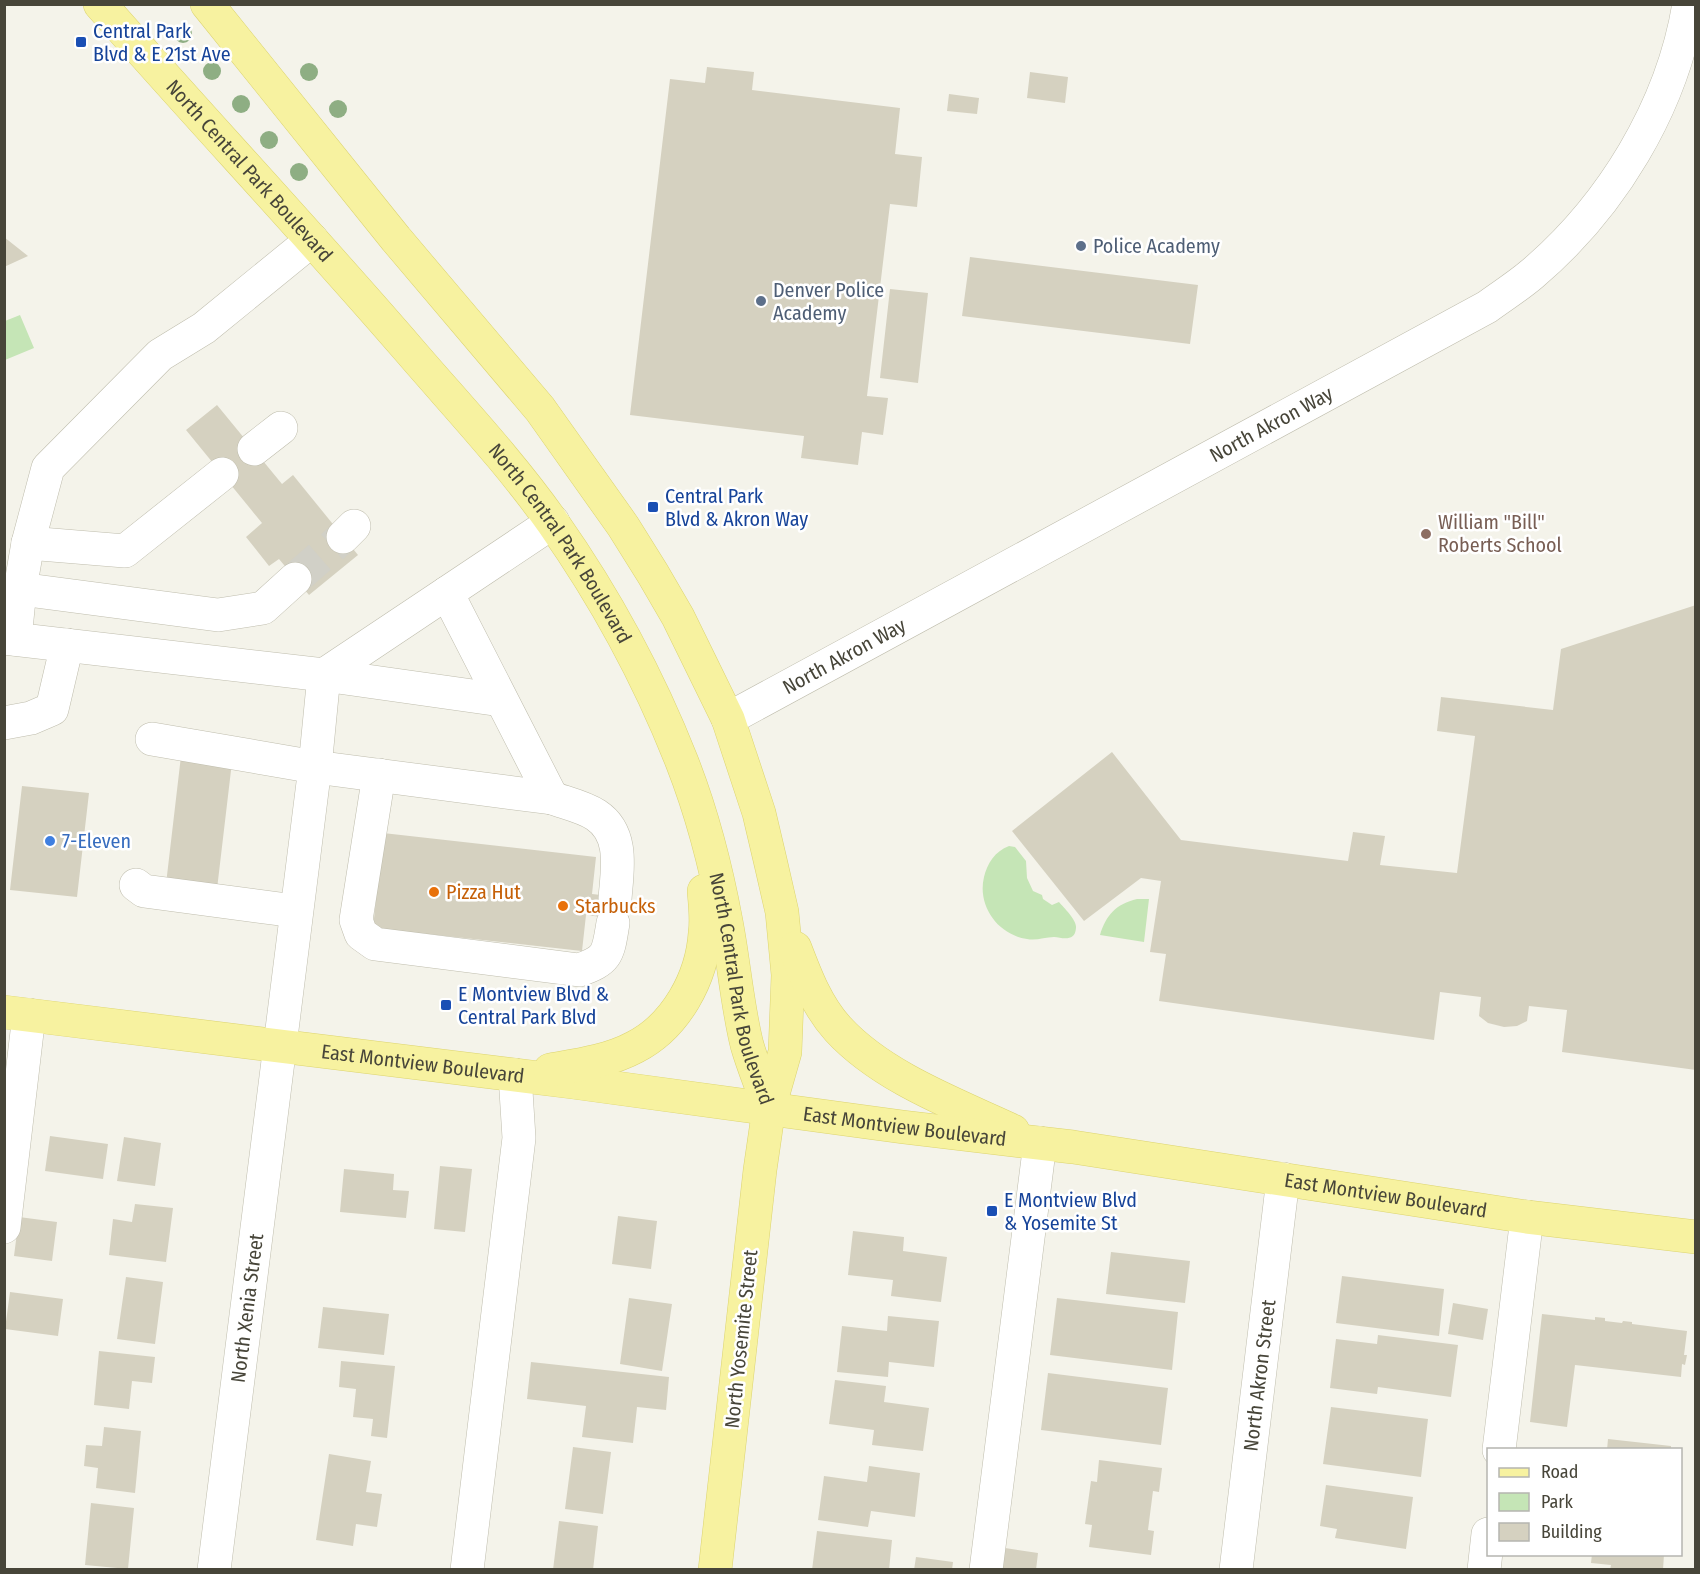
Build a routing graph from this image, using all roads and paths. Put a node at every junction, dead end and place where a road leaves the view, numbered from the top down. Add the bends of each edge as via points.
1 (100, 4) edge
2 (207, 4) edge
3 (1689, 4) edge
4 (312, 240) junction
5 (281, 428) dead end
6 (254, 449) dead end
7 (222, 474) dead end
8 (553, 522) junction
9 (28, 543) junction
10 (295, 579) tunnel mouth
11 (20, 589) junction
12 (447, 593) junction
13 (10, 638) edge
14 (68, 645) junction
15 (324, 675) junction
16 (501, 700) junction
17 (728, 719) junction
18 (4, 723) edge
19 (152, 739) dead end
20 (315, 767) junction
21 (379, 775) junction
22 (552, 798) junction
23 (700, 817) junction
24 (136, 885) dead end
25 (295, 911) junction
26 (782, 912) junction
27 (17, 1014) edge
28 (279, 1047) junction
29 (516, 1075) junction
30 (769, 1108) junction
31 (1040, 1143) junction
32 (1283, 1179) junction
33 (1527, 1217) junction
34 (4, 1227) edge
35 (1695, 1237) edge
36 (1499, 1448) edge
37 (1487, 1543) edge
38 (214, 1569) edge
39 (467, 1569) edge
40 (715, 1569) edge
41 (987, 1569) edge
42 (1236, 1569) edge
43 (1484, 1569) edge

1 - 4 main road, North Central Park Boulevard
2 - 17 main road, North Central Park Boulevard via 396,239 540,409 653,574
3 - 17 street, North Akron Way via 1665,86 1649,125 1617,180 1578,230 1523,280 1476,312
4 - 8 main road, North Central Park Boulevard via 475,426
4 - 9 street via 204,328 160,355 48,468
5 - 6 street
7 - 9 street via 125,551
8 - 12 street
8 - 23 main road, North Central Park Boulevard via 630,649 680,757
9 - 11 street
10 - 11 street via 263,608 218,615
11 - 13 street
12 - 15 street
12 - 16 street
13 - 14 street
14 - 15 street
14 - 18 street via 52,709
15 - 16 street
15 - 20 street, North Xenia Street
16 - 22 street
17 - 26 main road, North Central Park Boulevard via 759,813
19 - 20 street
20 - 21 street
20 - 25 street, North Xenia Street
21 - 22 street
21 - 22 street via 356,920 361,934 375,944 579,970 595,965 609,952 618,850 612,833 597,816
23 - 29 main road via 706,932 694,980 673,1015 636,1047 614,1056
23 - 30 main road, North Central Park Boulevard via 726,921 748,1048
24 - 25 street via 144,891
25 - 28 street, North Xenia Street
26 - 30 main road, North Central Park Boulevard via 789,975 785,1041 783,1063
26 - 31 main road via 809,985 838,1029 916,1086
27 - 28 main road, East Montview Boulevard
27 - 34 street
28 - 29 main road, East Montview Boulevard
28 - 38 street, North Xenia Street
29 - 30 main road, East Montview Boulevard
29 - 39 street via 519,1138
30 - 31 main road, East Montview Boulevard
30 - 40 main road, North Yosemite Street
31 - 32 main road, East Montview Boulevard
31 - 41 street
32 - 33 main road, East Montview Boulevard
32 - 42 street, North Akron Street
33 - 35 main road, East Montview Boulevard
33 - 36 street
37 - 43 street

